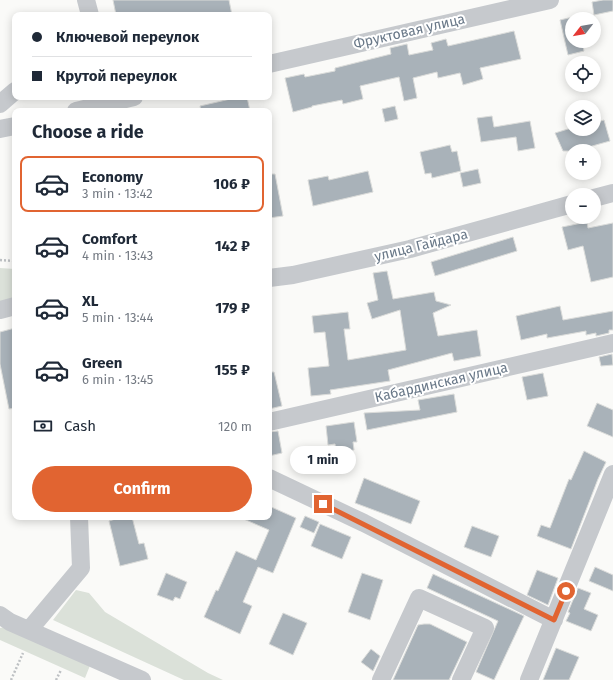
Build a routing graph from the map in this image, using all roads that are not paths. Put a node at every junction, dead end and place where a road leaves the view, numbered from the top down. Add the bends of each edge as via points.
1 (86, 0) edge
2 (550, 0) edge
3 (89, 12) edge
4 (272, 63) edge
5 (12, 94) edge
6 (122, 100) edge
7 (0, 104) edge
8 (88, 108) edge
9 (12, 127) edge
10 (0, 130) edge
11 (613, 193) edge
12 (601, 196) edge
13 (565, 206) edge
14 (272, 278) edge
15 (12, 307) edge
16 (0, 310) edge
17 (613, 342) edge
18 (272, 421) edge
19 (613, 474) edge
20 (272, 479) edge
21 (79, 520) edge
22 (0, 615) edge
23 (554, 620) junction
24 (29, 630) junction
25 (142, 680) edge
26 (380, 680) edge
27 (461, 680) edge
28 (529, 680) edge

1 - 3 street
2 - 4 street, Фруктовая улица
5 - 7 street
6 - 8 street
9 - 10 street
11 - 12 street
13 - 14 street, улица Гайдара via 410,249
15 - 16 street
17 - 18 street, Кабардинская улица
19 - 23 street
20 - 23 street via 364,523
21 - 24 street via 81,568
22 - 24 street
23 - 28 street
24 - 25 street
26 - 27 street via 418,598 485,628

